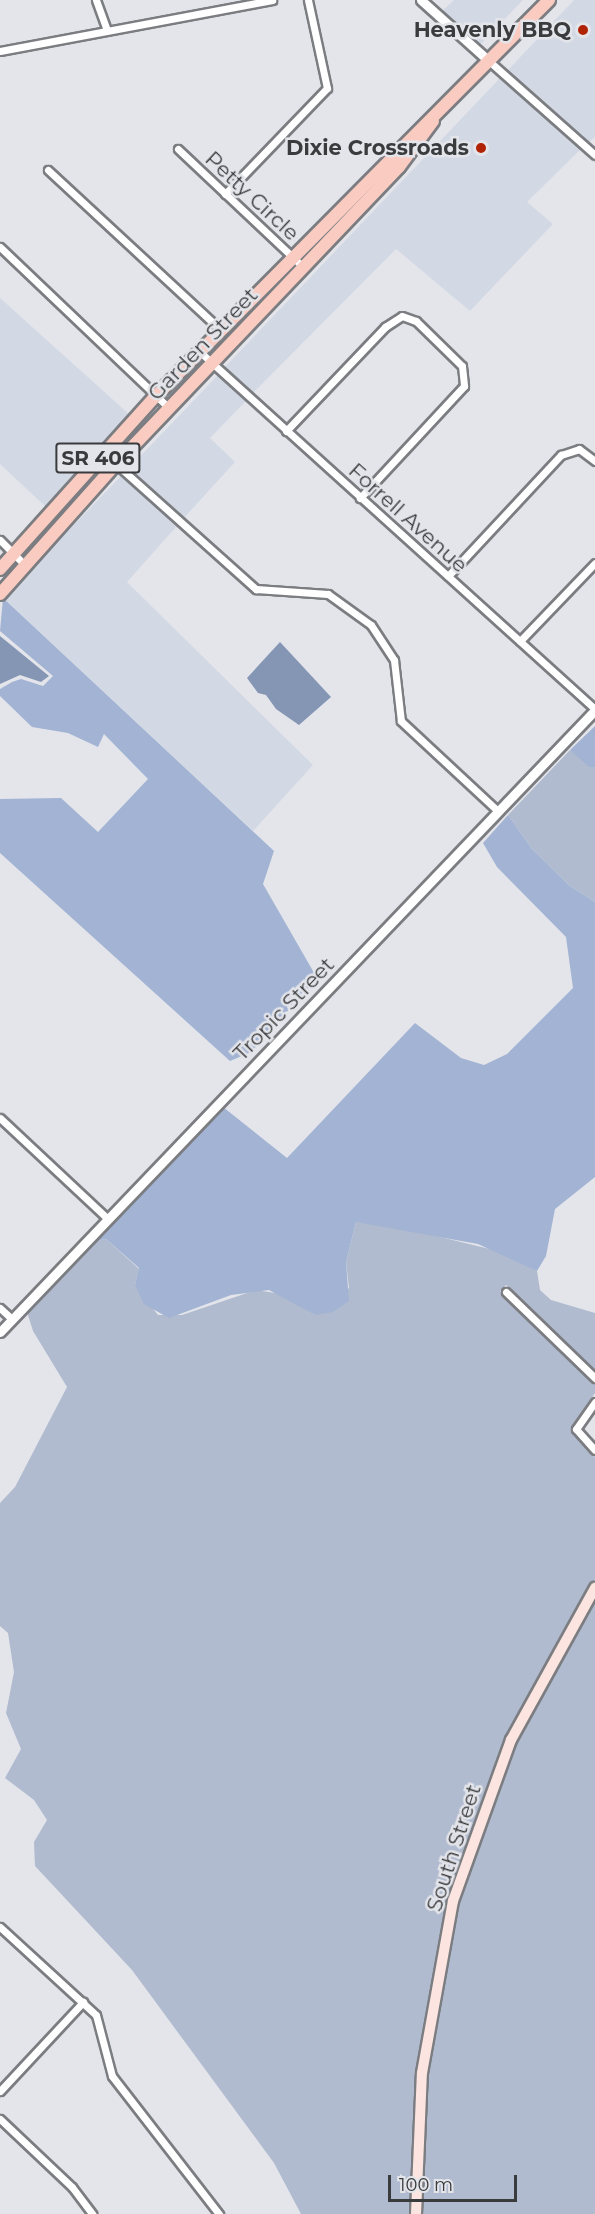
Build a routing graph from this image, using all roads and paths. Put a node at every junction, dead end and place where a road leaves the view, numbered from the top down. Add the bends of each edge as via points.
1 (96, 0) edge
2 (272, 0) edge
3 (308, 0) edge
4 (421, 0) edge
5 (549, 0) edge
6 (106, 28) junction
7 (0, 51) edge
8 (490, 62) junction
9 (433, 120) junction
10 (178, 149) dead end
11 (595, 155) edge
12 (48, 170) dead end
13 (225, 194) junction
14 (0, 247) edge
15 (292, 256) junction
16 (303, 267) junction
17 (221, 330) junction
18 (200, 352) junction
19 (211, 363) junction
20 (156, 396) junction
21 (169, 408) junction
22 (286, 431) junction
23 (595, 461) edge
24 (116, 464) junction
25 (360, 498) junction
26 (0, 540) edge
27 (14, 554) junction
28 (595, 563) edge
29 (26, 566) junction
30 (0, 569) edge
31 (448, 576) junction
32 (0, 594) edge
33 (520, 641) junction
34 (595, 710) edge
35 (498, 811) junction
36 (0, 1118) edge
37 (108, 1219) junction
38 (506, 1292) dead end
39 (0, 1308) edge
40 (12, 1319) junction
41 (0, 1332) edge
42 (595, 1378) edge
43 (595, 1402) edge
44 (595, 1450) edge
45 (595, 1588) edge
46 (0, 1927) edge
47 (83, 2002) junction
48 (1, 2089) edge
49 (0, 2119) edge
50 (92, 2214) edge
51 (219, 2214) edge
52 (416, 2214) edge

1 - 6 street
2 - 6 street
3 - 13 street via 327,88
4 - 8 street
5 - 8 main road, Garden Street / SR 406
6 - 7 street
8 - 9 main road, Garden Street / SR 406
8 - 11 street
9 - 15 main road, Garden Street / SR 406 via 411,134
9 - 16 main road, Garden Street / SR 406 via 399,167
10 - 13 street, Petty Circle
12 - 17 street
13 - 15 street, Petty Circle
14 - 20 street
15 - 16 street, Petty Circle
15 - 17 main road, Garden Street / SR 406
16 - 19 main road, Garden Street / SR 406
17 - 18 main road, Garden Street / SR 406
18 - 19 street, Forrell Avenue
18 - 20 main road, Garden Street / SR 406
19 - 21 main road, Garden Street / SR 406
19 - 22 street, Forrell Avenue
20 - 21 street
20 - 27 main road, Garden Street / SR 406
21 - 24 main road, Garden Street / SR 406
22 - 25 street, Forrell Avenue
22 - 25 street via 391,321 412,318 445,347 465,370 465,386
23 - 31 street via 579,449 561,455
24 - 29 main road, Garden Street / SR 406
24 - 35 street via 256,589 318,591 339,600 366,620 383,638 394,660 401,721
25 - 31 street, Forrell Avenue
26 - 27 street
27 - 29 street
27 - 30 main road, Garden Street / SR 406
28 - 33 street
29 - 32 main road, Garden Street / SR 406
31 - 33 street, Forrell Avenue
33 - 34 street, Forrell Avenue
34 - 35 street, Tropic Street
35 - 37 street, Tropic Street
36 - 37 street
37 - 40 street, Tropic Street
38 - 42 street
39 - 40 street
40 - 41 street, Tropic Street
43 - 44 street via 576,1429
45 - 52 main road, South Street via 511,1740 453,1902 422,2073
46 - 47 street
47 - 48 street
47 - 51 street via 102,2024 112,2076
49 - 50 street via 72,2187

